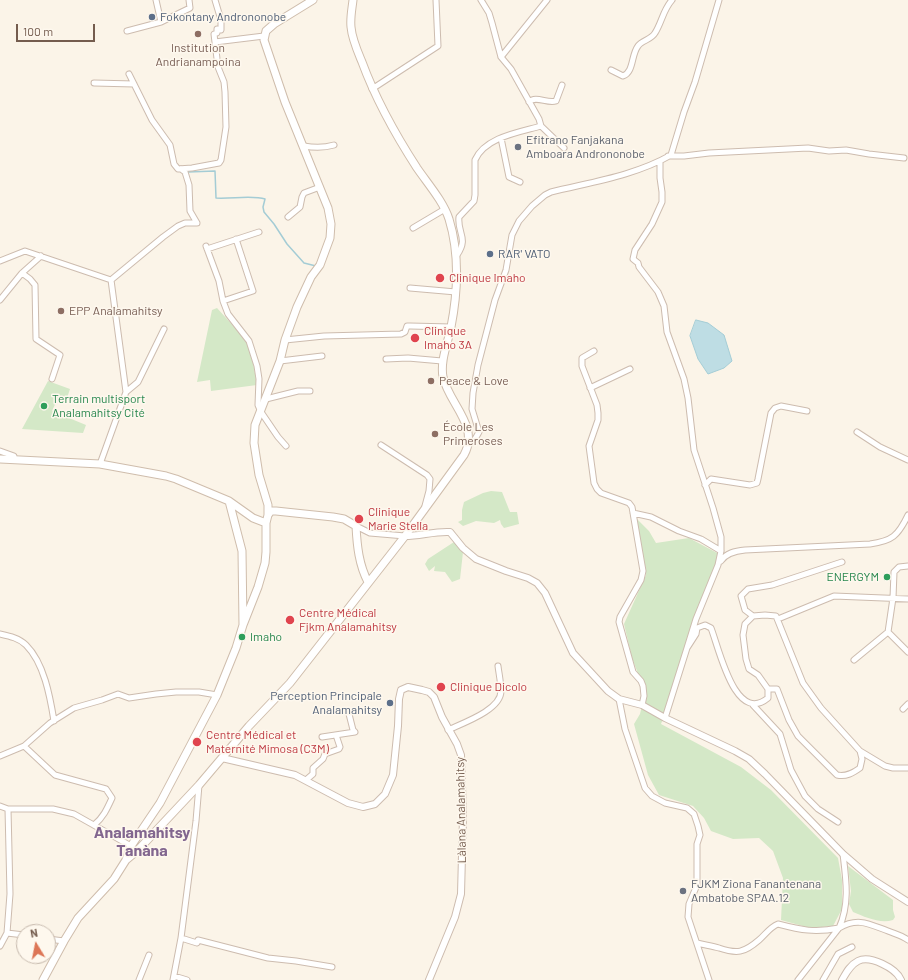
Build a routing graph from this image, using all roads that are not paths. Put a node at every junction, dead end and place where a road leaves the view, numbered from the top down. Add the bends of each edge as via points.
1 (156, 0) edge
2 (189, 0) edge
3 (215, 0) edge
4 (312, 0) edge
5 (353, 0) edge
6 (436, 0) edge
7 (481, 0) edge
8 (548, 0) edge
9 (671, 0) edge
10 (719, 0) edge
11 (161, 22) junction
12 (127, 31) dead end
13 (264, 36) junction
14 (214, 42) junction
15 (501, 56) junction
16 (611, 70) dead end
17 (129, 74) dead end
18 (94, 83) dead end
19 (134, 84) junction
20 (562, 85) dead end
21 (372, 89) junction
22 (529, 102) junction
23 (541, 126) junction
24 (501, 138) junction
25 (334, 145) dead end
26 (304, 146) junction
27 (564, 148) dead end
28 (668, 156) junction
29 (904, 158) dead end
30 (660, 160) junction
31 (178, 168) junction
32 (520, 182) dead end
33 (320, 187) junction
34 (445, 209) junction
35 (288, 217) dead end
36 (413, 228) dead end
37 (259, 232) dead end
38 (236, 239) junction
39 (457, 255) junction
40 (42, 256) junction
41 (0, 261) edge
42 (22, 274) junction
43 (111, 280) junction
44 (410, 288) dead end
45 (456, 292) junction
46 (0, 300) edge
47 (223, 301) junction
48 (451, 327) junction
49 (164, 329) dead end
50 (285, 340) junction
51 (594, 351) dead end
52 (322, 356) dead end
53 (386, 359) dead end
54 (442, 361) junction
55 (280, 362) junction
56 (630, 369) dead end
57 (52, 379) dead end
58 (590, 388) junction
59 (310, 391) dead end
60 (126, 392) junction
61 (266, 399) junction
62 (807, 411) dead end
63 (261, 412) junction
64 (857, 432) dead end
65 (286, 446) dead end
66 (381, 446) dead end
67 (467, 446) junction
68 (0, 451) edge
69 (0, 459) edge
70 (14, 460) junction
71 (908, 460) edge
72 (100, 464) junction
73 (705, 485) junction
74 (229, 502) junction
75 (425, 507) junction
76 (633, 513) junction
77 (268, 515) junction
78 (908, 515) edge
79 (266, 523) junction
80 (356, 526) junction
81 (405, 536) junction
82 (721, 551) junction
83 (842, 562) dead end
84 (718, 565) junction
85 (908, 566) edge
86 (368, 582) junction
87 (893, 598) junction
88 (908, 599) edge
89 (753, 616) junction
90 (778, 619) junction
91 (243, 625) junction
92 (888, 632) junction
93 (0, 634) edge
94 (687, 648) junction
95 (908, 652) edge
96 (854, 660) dead end
97 (498, 666) dead end
98 (768, 688) junction
99 (217, 695) junction
100 (619, 700) junction
101 (753, 704) junction
102 (908, 704) edge
103 (642, 705) junction
104 (903, 709) dead end
105 (349, 714) dead end
106 (665, 718) junction
107 (54, 721) junction
108 (448, 730) junction
109 (336, 735) junction
110 (322, 737) dead end
111 (24, 746) junction
112 (860, 751) junction
113 (0, 756) edge
114 (222, 758) junction
115 (908, 768) edge
116 (306, 780) junction
117 (199, 785) junction
118 (0, 806) edge
119 (8, 809) junction
120 (153, 814) junction
121 (165, 821) junction
122 (838, 822) dead end
123 (94, 825) junction
124 (142, 829) junction
125 (152, 835) junction
126 (131, 846) junction
127 (138, 850) junction
128 (843, 854) junction
129 (126, 860) junction
130 (908, 902) edge
131 (839, 928) junction
132 (7, 933) junction
133 (16, 934) edge
134 (181, 938) junction
135 (56, 940) edge
136 (908, 940) edge
137 (64, 941) junction
138 (698, 943) junction
139 (0, 946) edge
140 (852, 947) dead end
141 (149, 955) dead end
142 (332, 967) dead end
143 (173, 978) edge
144 (900, 979) edge
145 (43, 980) edge
146 (139, 980) edge
147 (187, 980) edge
148 (429, 980) edge
149 (709, 980) edge
150 (798, 980) edge
151 (824, 980) edge
152 (842, 980) edge

1 - 11 street
2 - 11 street via 190,8
3 - 14 street via 221,30 214,34
4 - 13 main road via 274,24
5 - 21 main road via 351,26
6 - 21 street via 438,46
7 - 15 street via 489,13
8 - 15 street
9 - 16 street via 654,35 638,46 627,75 623,76
10 - 28 street via 674,147
11 - 12 street
13 - 14 street
13 - 26 main road via 283,95
14 - 31 street via 225,92 226,127 221,160 215,164
15 - 22 street
17 - 19 street
18 - 19 street
19 - 31 street via 152,120 170,145 174,164
20 - 22 street via 556,101 537,99
21 - 34 main road via 401,143
22 - 23 street
23 - 24 street
23 - 27 street
24 - 32 street via 509,177
24 - 39 street via 495,139 475,160 475,196 471,205 459,218 463,244
25 - 26 street via 323,148
26 - 33 main road
28 - 29 street via 808,148
28 - 30 street
30 - 67 street via 625,174 551,192 532,206 514,228 506,270 495,300 473,393 472,409 479,432
30 - 73 street via 662,202 652,224 635,250 633,259 658,292 664,306 667,332 684,379 694,450
31 - 43 street via 185,172 189,185 190,211 197,223 178,226
33 - 35 street via 304,193 300,207
33 - 50 main road via 330,218 330,238 320,265 301,297
34 - 36 street
34 - 39 main road
37 - 38 street
38 - 47 street via 253,290
38 - 47 street via 207,247
39 - 45 main road
40 - 41 street via 25,251
40 - 42 street
40 - 43 street
42 - 46 street
42 - 57 street via 35,285 36,339 60,355
43 - 60 street
44 - 45 street
45 - 48 main road
47 - 63 street via 228,314 249,341 257,366 258,405
48 - 50 street via 407,326 401,334
48 - 54 main road
49 - 60 street via 138,382
50 - 55 main road
51 - 58 street via 582,358 582,366
52 - 55 street
53 - 54 street
54 - 67 main road via 443,377 448,390 466,421 469,438
55 - 61 main road
56 - 58 street
58 - 76 street via 598,413 589,446 594,483 601,492 629,503
59 - 61 street via 298,391
60 - 72 street
61 - 63 main road
62 - 73 street via 781,406 774,408 756,484 711,479
63 - 65 street
63 - 77 main road via 255,425 254,442
64 - 71 street via 880,447
66 - 75 street via 430,479
67 - 75 main road via 464,455
68 - 70 street via 14,456
69 - 70 main road
70 - 72 main road
72 - 74 main road via 166,476
73 - 82 street via 721,537
74 - 79 main road via 253,518
74 - 91 main road via 242,551
75 - 81 main road
76 - 82 street via 651,517 701,539
76 - 103 street via 644,571 619,622 633,672 643,686
77 - 79 main road
77 - 80 main road via 276,510 332,517 344,519
78 - 84 street via 897,534 887,541 745,550 728,554
79 - 91 main road via 265,563
80 - 81 street via 370,533
80 - 86 main road via 360,563
81 - 86 main road
81 - 100 street via 450,532 462,548 476,559 537,583 545,593 573,653
82 - 84 street
83 - 89 street via 772,585 748,589 742,596 745,610
84 - 94 street via 696,618
85 - 87 street via 899,567 894,572
86 - 114 main road via 290,683
87 - 88 street
87 - 90 street via 834,596
87 - 92 street
89 - 90 street via 773,615
89 - 98 street via 746,624 743,635 746,659 749,668
90 - 112 street via 806,688 820,708
91 - 99 main road
92 - 95 street
92 - 96 street
93 - 107 street via 16,638 26,644 36,659 48,690
94 - 101 street via 698,628 706,624 712,632 734,688
94 - 106 street
97 - 108 street via 501,692 496,704
98 - 101 street via 768,698 762,703
98 - 112 street via 777,689 798,736 837,776 860,768
99 - 107 street via 176,692 129,698 118,694 74,708
99 - 120 main road
100 - 103 street
100 - 138 street via 625,729 645,788 652,796 665,803 687,808 694,814 698,826 700,835 697,844 697,885 689,904 688,917
101 - 122 street via 780,734 793,776 805,796 818,809
102 - 104 street
103 - 106 street
105 - 109 street via 355,732
106 - 128 street via 749,759
107 - 111 street
108 - 116 street, Làlana Analamahitsy via 434,697 428,692 408,687 401,690 400,694 393,774 385,794 375,804 363,807 348,803
108 - 148 street, Làlana Analamahitsy via 461,755 461,894 455,917
109 - 110 street
109 - 116 street via 340,749 325,754 313,768 313,774
111 - 113 street
111 - 123 street via 55,775 106,789 112,798 107,811
112 - 115 street via 885,766
114 - 116 street, Làlana Analamahitsy via 295,775
114 - 117 main road
117 - 121 main road
117 - 134 street
118 - 119 street
119 - 123 street via 54,809 74,814
119 - 132 street via 10,894
120 - 121 main road
120 - 124 main road
121 - 125 main road
123 - 126 street
124 - 125 main road
124 - 126 main road
125 - 127 main road
126 - 127 main road
126 - 129 main road
127 - 129 main road
128 - 130 street via 872,879
128 - 131 street via 846,912
129 - 137 main road via 114,879 78,918
131 - 136 street via 847,923 870,924 900,934
131 - 138 street via 818,932 778,924 771,927 747,950 738,952
131 - 150 street
132 - 133 street
132 - 139 street
134 - 142 street via 268,958
134 - 143 street
135 - 137 street
137 - 145 main road
138 - 149 street
140 - 151 street via 838,954
141 - 146 street
143 - 147 street
144 - 152 street via 890,969 872,960 859,961 848,968

